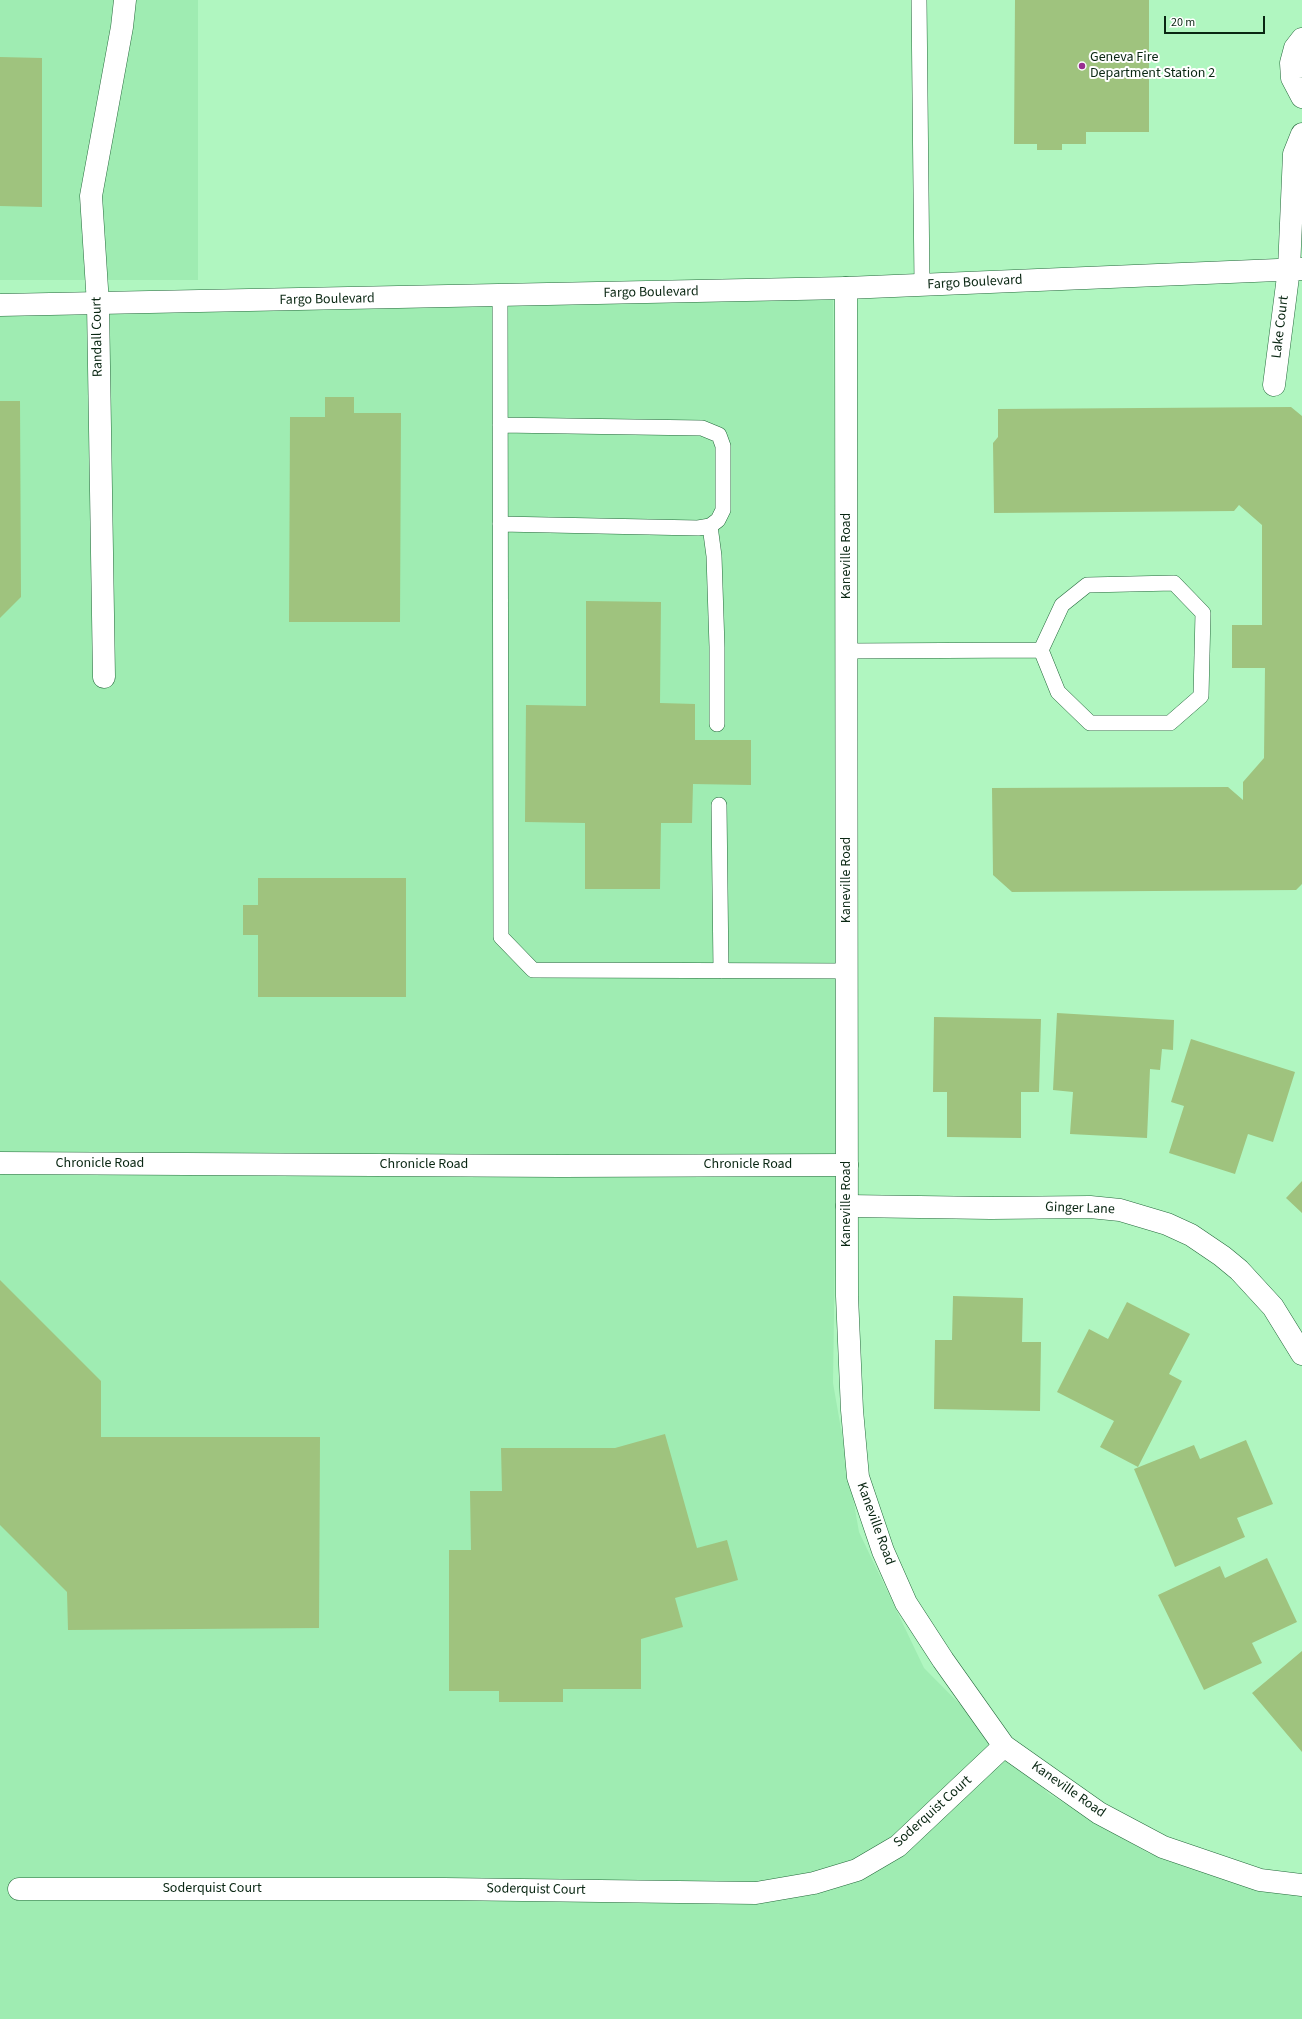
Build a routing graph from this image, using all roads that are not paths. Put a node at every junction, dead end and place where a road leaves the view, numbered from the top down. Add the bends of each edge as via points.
1 (125, 0) edge
2 (919, 0) edge
3 (1302, 39) edge
4 (1302, 97) edge
5 (1302, 134) edge
6 (1295, 269) edge
7 (922, 285) junction
8 (846, 288) junction
9 (500, 296) junction
10 (98, 304) junction
11 (0, 305) edge
12 (1274, 385) dead end
13 (500, 425) junction
14 (500, 524) junction
15 (710, 526) junction
16 (1042, 650) junction
17 (847, 651) junction
18 (104, 677) dead end
19 (717, 724) dead end
20 (719, 805) dead end
21 (721, 971) junction
22 (847, 971) junction
23 (0, 1163) edge
24 (847, 1165) junction
25 (847, 1206) junction
26 (1302, 1354) edge
27 (1004, 1746) junction
28 (1302, 1885) edge
29 (19, 1889) dead end

1 - 10 street, Randall Court via 91,196
2 - 7 lane
3 - 4 street via 1295,48 1291,63 1292,78
5 - 6 street, Lake Court via 1294,154
6 - 7 street, Fargo Boulevard
6 - 12 street, Lake Court
7 - 8 street, Fargo Boulevard
8 - 9 street, Fargo Boulevard
8 - 17 street, Kaneville Road
9 - 10 street, Fargo Boulevard
9 - 13 lane
10 - 11 street, Fargo Boulevard
10 - 18 street, Randall Court
13 - 14 lane
13 - 15 lane via 688,426 719,435 722,446 722,510 718,520
14 - 15 lane
14 - 21 lane via 501,938 533,970
15 - 19 lane via 717,647
16 - 16 lane via 1058,692 1090,723 1170,723 1201,696 1203,612 1174,583 1087,585 1062,605
16 - 17 lane
17 - 22 street, Kaneville Road
20 - 21 lane
21 - 22 lane
22 - 24 street, Kaneville Road
23 - 24 street, Chronicle Road
24 - 25 street, Kaneville Road
25 - 26 street, Ginger Lane via 1090,1207 1120,1210 1167,1224 1191,1236 1239,1270 1273,1307
25 - 27 street, Kaneville Road via 847,1296 858,1477 883,1551 906,1603 927,1638
27 - 28 street, Kaneville Road via 1099,1813 1163,1847 1260,1880
27 - 29 street, Soderquist Court via 898,1846 857,1870 814,1883 756,1893 444,1889

